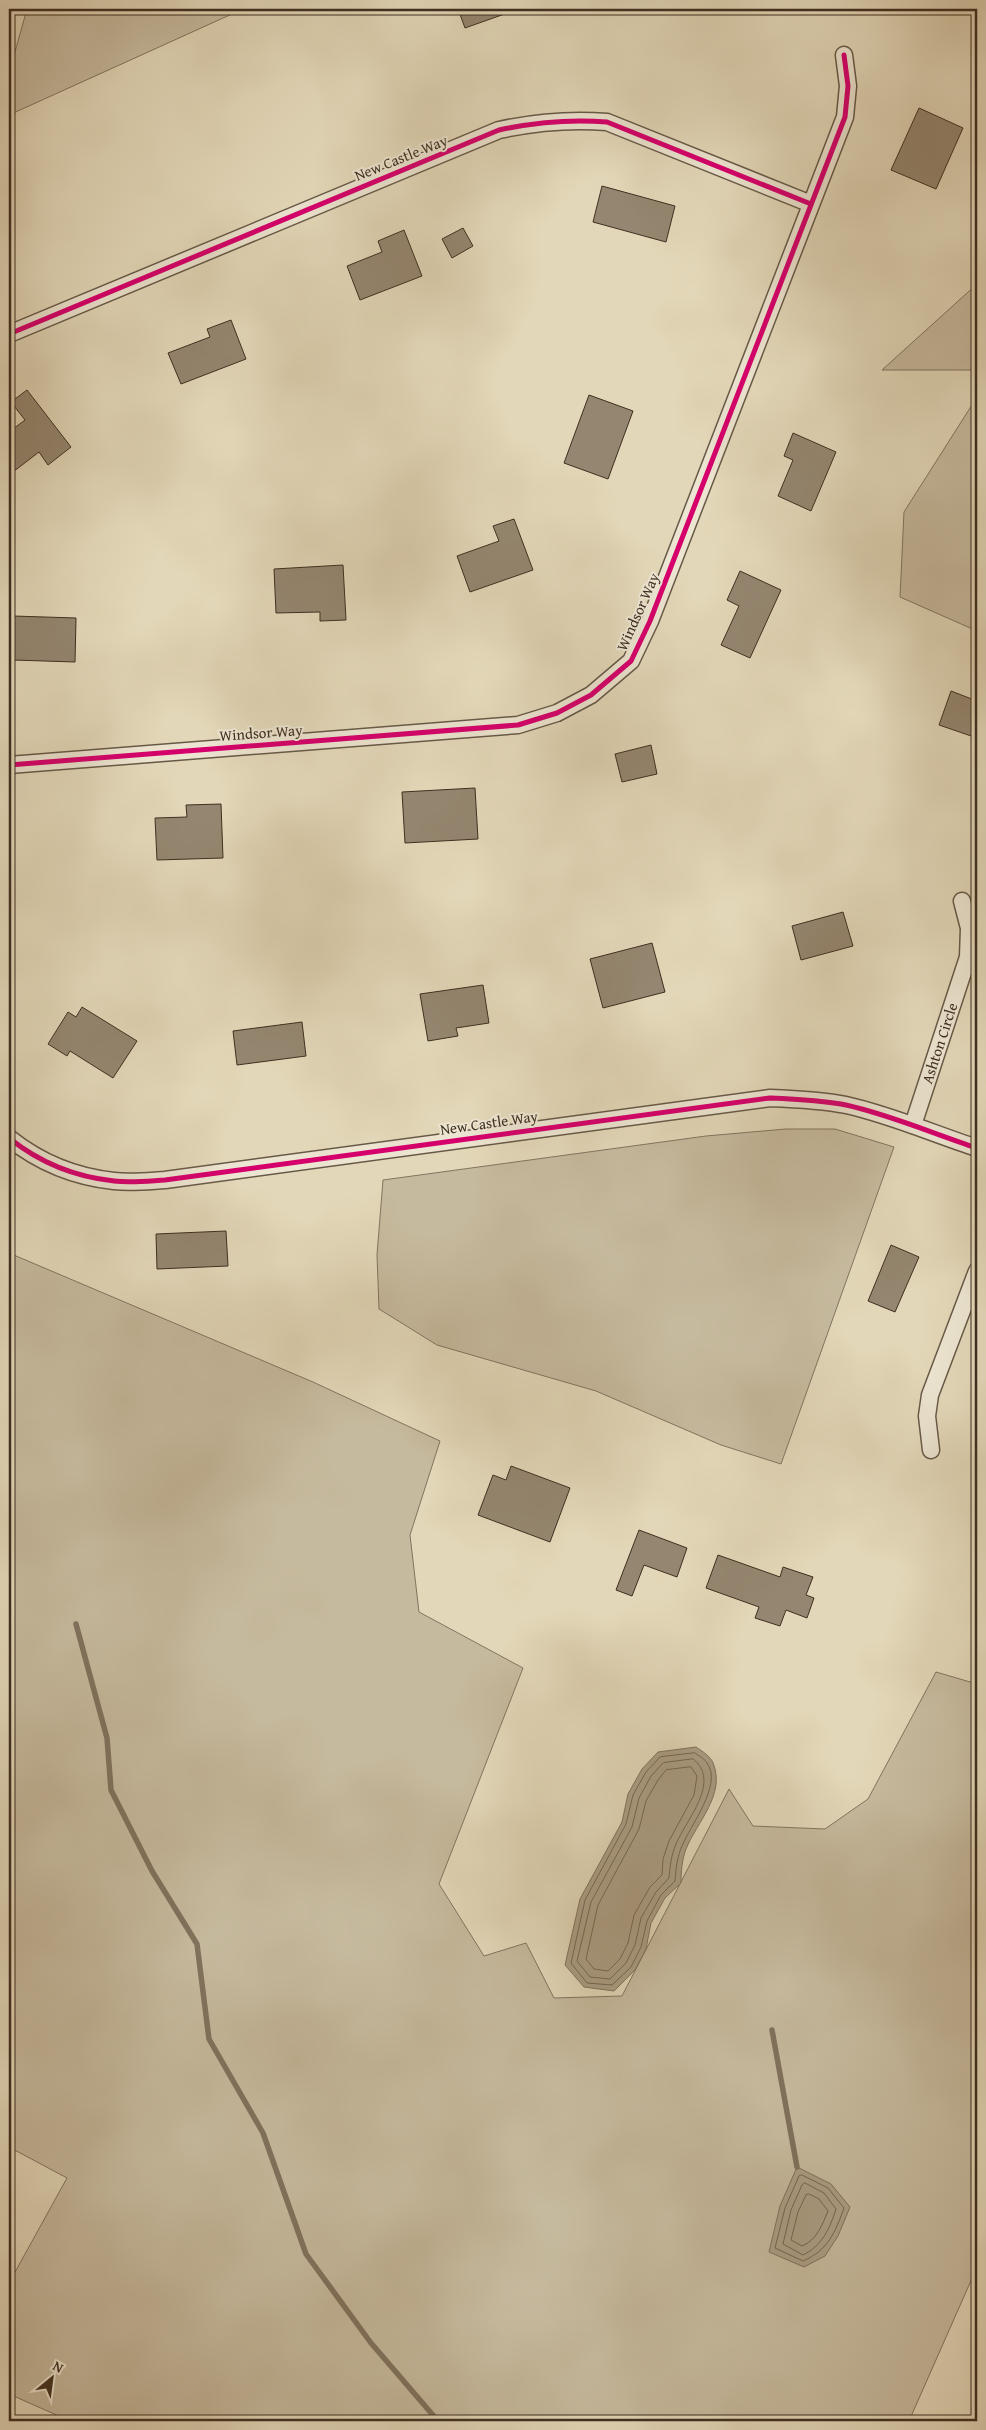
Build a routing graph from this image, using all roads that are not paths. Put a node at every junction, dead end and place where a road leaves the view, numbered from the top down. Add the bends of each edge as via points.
1 (844, 56) dead end
2 (811, 204) junction
3 (9, 334) edge
4 (9, 765) edge
5 (962, 901) dead end
6 (913, 1125) junction
7 (9, 1138) edge
8 (977, 1148) edge
9 (977, 1271) edge
10 (931, 1450) dead end

1 - 2 street, Windsor Way via 848,86 845,117
2 - 3 street, New Castle Way via 607,122 536,122 499,130
2 - 4 street, Windsor Way via 650,621 630,661 591,695 558,713 518,725
5 - 6 street, Ashton Circle via 969,928 968,956
6 - 7 street, New Castle Way via 847,1106 815,1100 770,1098 165,1180 114,1181 62,1169 24,1150
6 - 8 street, New Castle Way
9 - 10 street via 930,1396 927,1416

